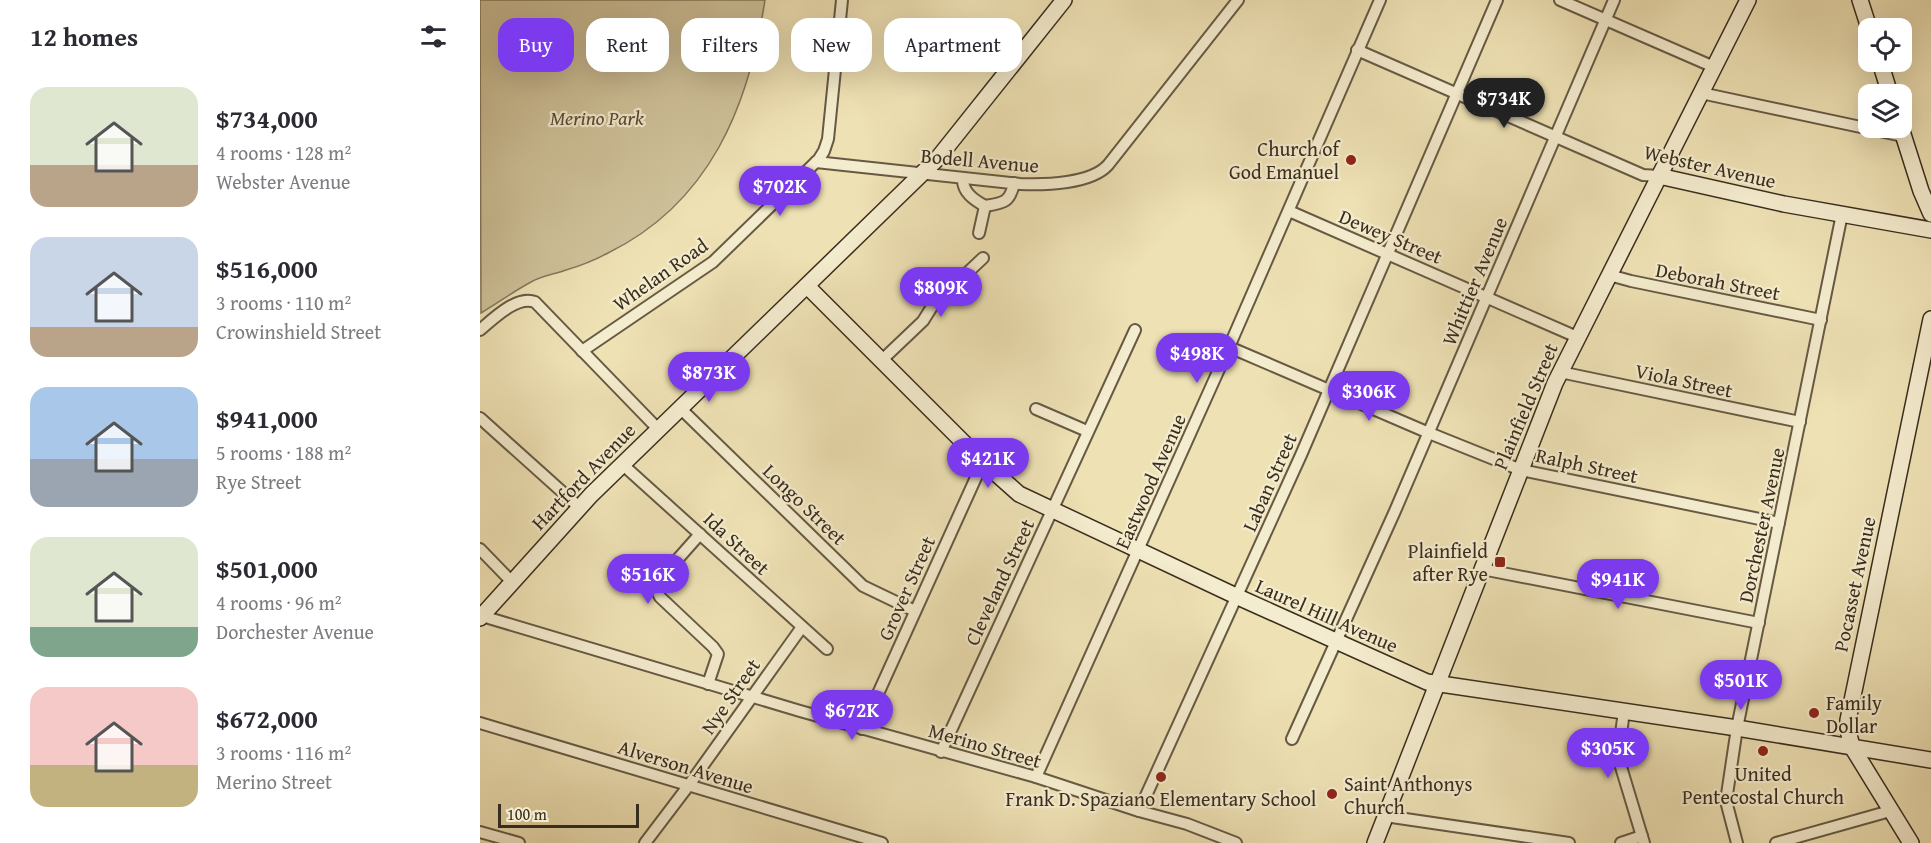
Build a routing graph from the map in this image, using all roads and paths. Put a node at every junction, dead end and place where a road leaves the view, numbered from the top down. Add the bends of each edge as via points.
1 (842, 0) edge
2 (1064, 0) edge
3 (1238, 0) edge
4 (1380, 0) edge
5 (1497, 0) edge
6 (1560, 0) edge
7 (1614, 0) edge
8 (1748, 0) edge
9 (1860, 0) edge
10 (1866, 18) edge
11 (1606, 19) junction
12 (1357, 50) junction
13 (1714, 67) junction
14 (1701, 93) junction
15 (1457, 94) junction
16 (1858, 123) edge
17 (1556, 135) junction
18 (1904, 138) edge
19 (816, 162) junction
20 (922, 173) junction
21 (1659, 177) junction
22 (963, 178) junction
23 (1014, 183) junction
24 (985, 206) junction
25 (1929, 206) edge
26 (1289, 212) junction
27 (1842, 214) junction
28 (1931, 230) edge
29 (979, 233) dead end
30 (1387, 254) junction
31 (982, 258) dead end
32 (1609, 275) junction
33 (807, 286) junction
34 (1486, 297) junction
35 (1931, 318) edge
36 (1821, 320) junction
37 (480, 330) edge
38 (1135, 330) dead end
39 (1577, 337) junction
40 (1229, 346) junction
41 (582, 351) junction
42 (882, 360) junction
43 (1560, 372) junction
44 (1329, 389) junction
45 (680, 408) junction
46 (1036, 409) dead end
47 (480, 418) edge
48 (1800, 422) junction
49 (658, 429) junction
50 (1087, 431) junction
51 (1429, 433) junction
52 (983, 462) junction
53 (622, 464) junction
54 (1521, 470) junction
55 (579, 507) junction
56 (1052, 511) junction
57 (1779, 523) junction
58 (700, 534) junction
59 (480, 549) edge
60 (1139, 550) junction
61 (1482, 568) junction
62 (512, 582) junction
63 (1238, 597) junction
64 (915, 611) junction
65 (481, 617) edge
66 (1759, 623) junction
67 (801, 627) junction
68 (1337, 642) junction
69 (827, 649) dead end
70 (708, 684) junction
71 (1437, 684) junction
72 (751, 697) junction
73 (1624, 711) junction
74 (480, 723) edge
75 (1737, 728) junction
76 (862, 729) junction
77 (1292, 739) dead end
78 (1852, 747) junction
79 (940, 752) junction
80 (1888, 753) junction
81 (1931, 760) edge
82 (1036, 777) junction
83 (1872, 781) junction
84 (689, 785) junction
85 (1139, 811) junction
86 (1890, 811) junction
87 (1385, 816) junction
88 (480, 832) edge
89 (1514, 839) edge
90 (1643, 840) edge
91 (1234, 842) edge
92 (519, 843) edge
93 (645, 843) edge
94 (882, 843) edge
95 (1375, 843) edge
96 (1569, 843) edge
97 (1621, 843) edge
98 (1737, 843) edge
99 (1776, 843) edge
100 (1911, 843) edge

1 - 19 street, Whelan Road via 828,139
2 - 20 main road, Hartford Avenue via 950,144
3 - 23 street, Bodell Avenue via 1102,171 1082,178
4 - 12 street, Eastwood Avenue
5 - 15 street, Laban Street
6 - 11 street
7 - 11 street, Whittier Avenue
8 - 13 main road, Plainfield Street
9 - 10 main road
11 - 13 street
11 - 17 street, Whittier Avenue
12 - 15 street, Webster Avenue
12 - 26 street, Eastwood Avenue
13 - 14 main road, Plainfield Street
14 - 16 street
14 - 21 main road, Plainfield Street
15 - 17 street, Webster Avenue
15 - 30 street, Laban Street
17 - 21 street, Webster Avenue via 1644,175
17 - 34 street, Whittier Avenue
18 - 25 main road
19 - 20 street, Bodell Avenue
19 - 41 street, Whelan Road via 708,266
20 - 22 street, Bodell Avenue
20 - 33 main road, Hartford Avenue
21 - 27 main road, Webster Avenue
21 - 32 main road, Plainfield Street
22 - 23 street, Bodell Avenue
22 - 24 street via 965,190
23 - 24 street via 1010,198
24 - 29 street
26 - 30 street, Dewey Street
26 - 40 street, Eastwood Avenue
27 - 28 main road, Webster Avenue
27 - 36 street, Dorchester Avenue
30 - 34 street, Dewey Street
30 - 44 street, Laban Street
31 - 42 street
32 - 36 street, Deborah Street
32 - 39 main road, Plainfield Street
33 - 42 main road, Laurel Hill Avenue
33 - 45 main road, Hartford Avenue
34 - 39 street, Dewey Street
34 - 51 street, Whittier Avenue
35 - 78 main road, Pocasset Avenue via 1848,720
36 - 48 street, Dorchester Avenue
37 - 41 street via 499,314 525,300 532,301
38 - 50 street, Cleveland Street
39 - 43 main road, Plainfield Street
40 - 44 street, Ralph Street
40 - 60 street, Eastwood Avenue
41 - 49 street
42 - 52 main road, Laurel Hill Avenue
43 - 48 street, Viola Street
43 - 54 main road, Plainfield Street
44 - 51 street, Ralph Street
44 - 63 street, Laban Street
45 - 49 main road, Hartford Avenue
45 - 64 street, Longo Street via 863,586
46 - 50 street
47 - 55 street
48 - 57 street, Dorchester Avenue
49 - 53 main road, Hartford Avenue
50 - 56 street, Cleveland Street
51 - 54 street, Ralph Street
51 - 68 street, Whittier Avenue
52 - 56 main road, Laurel Hill Avenue via 1019,495
52 - 64 street, Grover Street
53 - 55 main road, Hartford Avenue
53 - 58 street, Ida Street
54 - 57 street, Ralph Street
54 - 61 main road, Plainfield Street
55 - 62 main road, Hartford Avenue
56 - 60 main road, Laurel Hill Avenue
56 - 79 street, Cleveland Street
57 - 66 street, Dorchester Avenue
58 - 67 street, Ida Street
58 - 70 street via 656,589 718,654
59 - 62 street
60 - 63 main road, Laurel Hill Avenue
60 - 82 street, Eastwood Avenue
61 - 66 street
61 - 71 main road, Plainfield Street
62 - 65 main road, Hartford Avenue
63 - 68 main road, Laurel Hill Avenue
63 - 85 street, Laban Street
64 - 76 street, Grover Street
65 - 70 street, Merino Street
66 - 75 street, Dorchester Avenue
67 - 69 street, Ida Street
67 - 72 street, Nye Street
68 - 71 main road, Laurel Hill Avenue
68 - 77 street, Whittier Avenue
70 - 72 street, Merino Street
71 - 73 main road, Laurel Hill Avenue
71 - 87 main road, Plainfield Street
72 - 76 street, Merino Street
72 - 84 street, Nye Street
73 - 75 main road, Laurel Hill Avenue
73 - 90 street via 1618,757
74 - 84 street, Alverson Avenue
75 - 78 main road, Laurel Hill Avenue
75 - 98 street, Dorchester Avenue via 1726,801
76 - 79 street, Merino Street
78 - 80 main road, Laurel Hill Avenue
78 - 83 main road, Pocasset Avenue
79 - 82 street, Merino Street
80 - 81 main road, Laurel Hill Avenue
80 - 83 main road via 1875,768
82 - 85 street, Merino Street
83 - 86 main road, Pocasset Avenue
84 - 93 street, Nye Street
84 - 94 street, Alverson Avenue
85 - 91 street, Merino Street
86 - 99 street
86 - 100 main road, Pocasset Avenue
87 - 89 street
87 - 95 main road, Plainfield Street
88 - 92 street
89 - 96 street
90 - 97 street

